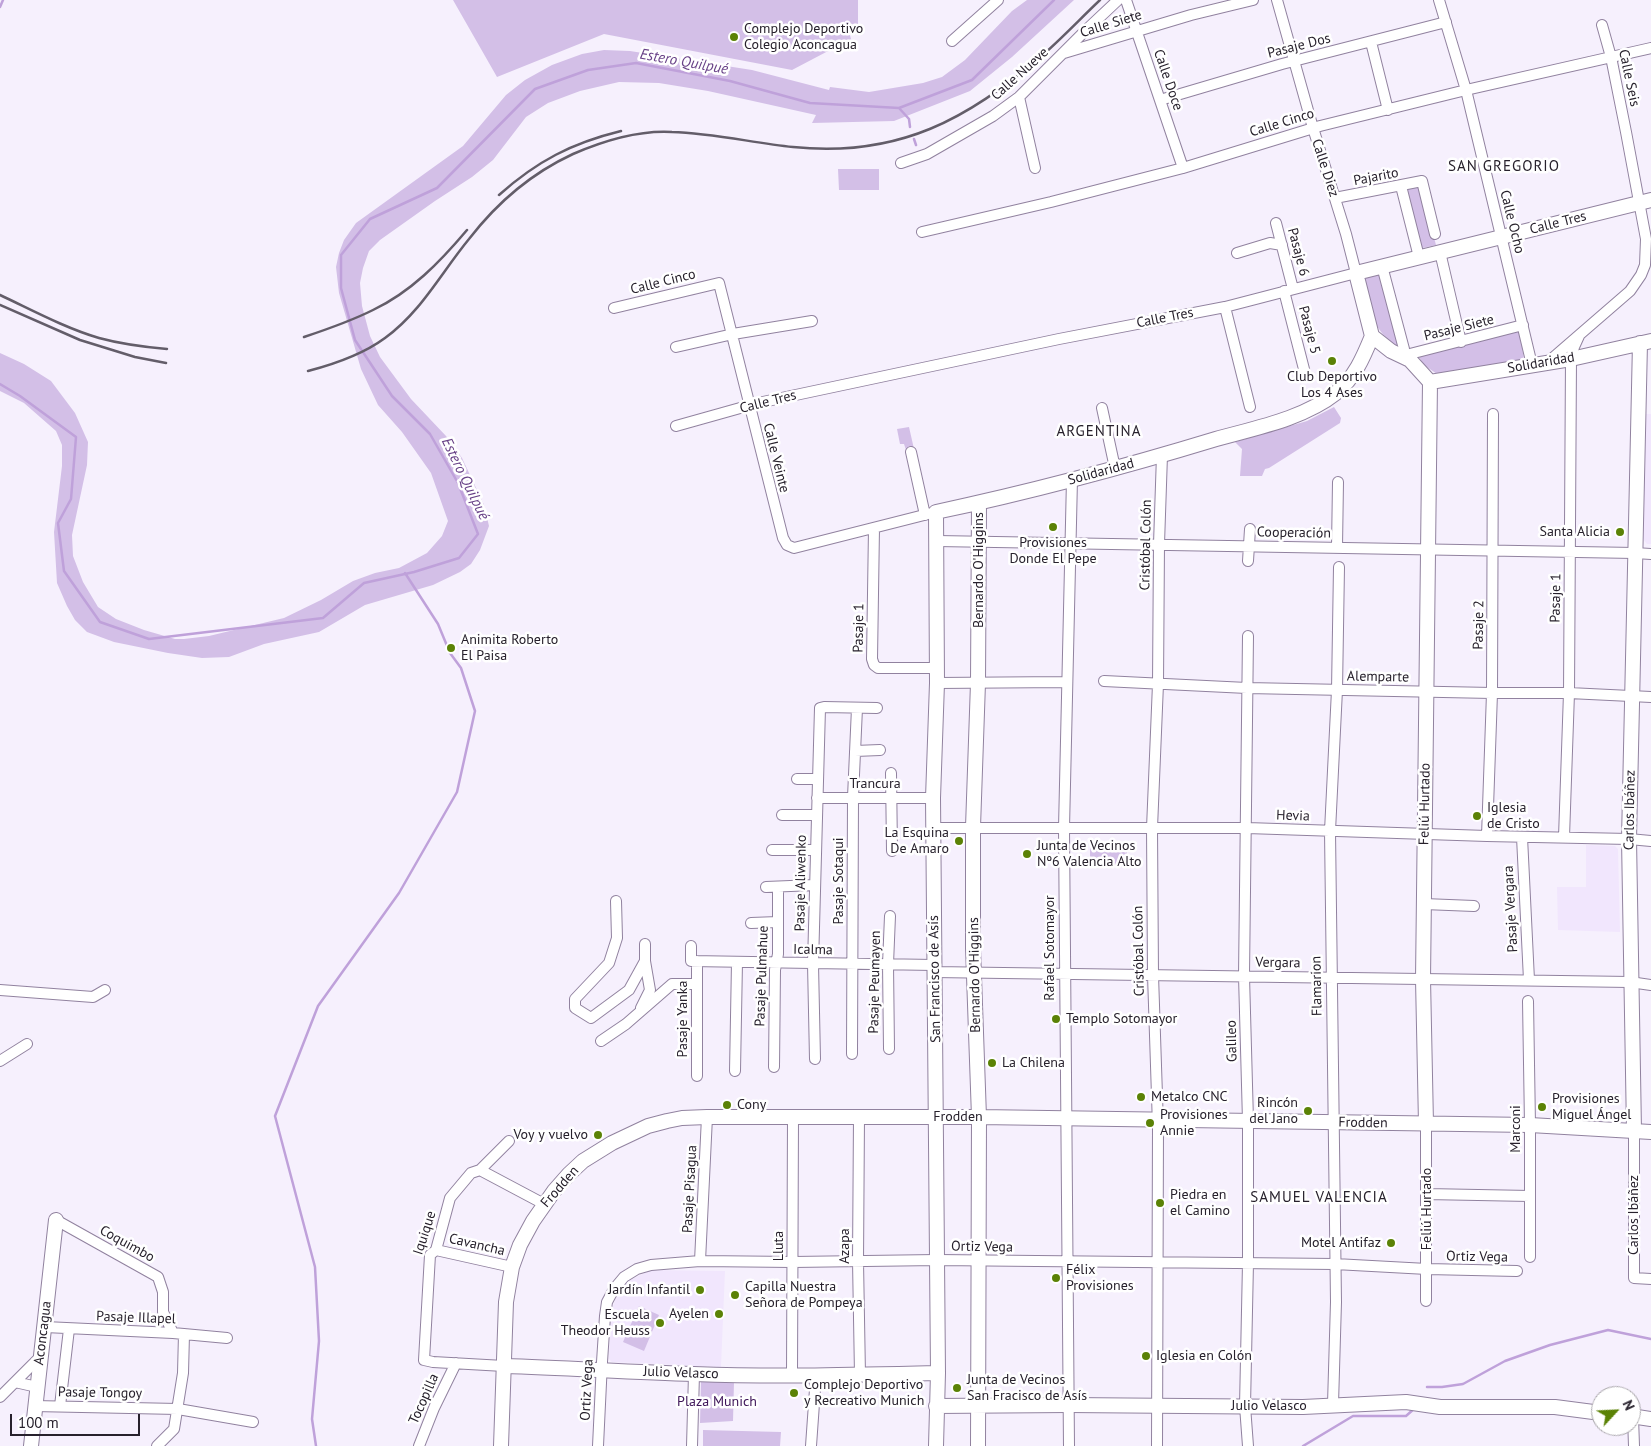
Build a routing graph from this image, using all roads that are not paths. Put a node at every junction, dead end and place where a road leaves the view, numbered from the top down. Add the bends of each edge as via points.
1 (998, 0) edge
2 (1118, 0) edge
3 (1126, 0) edge
4 (1253, 0) edge
5 (1277, 0) edge
6 (1439, 0) edge
7 (1446, 22) junction
8 (1602, 25) dead end
9 (1136, 31) junction
10 (952, 41) dead end
11 (1371, 42) junction
12 (1651, 48) edge
13 (1064, 53) junction
14 (1611, 57) junction
15 (1294, 60) junction
16 (1466, 90) junction
17 (1019, 96) junction
18 (1160, 100) junction
19 (1388, 110) junction
20 (1313, 128) junction
21 (901, 163) dead end
22 (1035, 168) dead end
23 (1183, 168) junction
24 (1401, 186) junction
25 (1335, 198) junction
26 (1645, 202) edge
27 (1276, 223) dead end
28 (922, 232) dead end
29 (1435, 234) dead end
30 (1501, 237) junction
31 (1282, 245) junction
32 (1440, 252) junction
33 (1237, 253) dead end
34 (1419, 257) junction
35 (1382, 266) junction
36 (1356, 273) junction
37 (719, 283) joint
38 (1289, 290) junction
39 (1225, 307) junction
40 (614, 308) dead end
41 (812, 321) dead end
42 (1523, 325) junction
43 (733, 334) junction
44 (1372, 336) junction
45 (1579, 336) junction
46 (1461, 342) junction
47 (1646, 342) edge
48 (676, 347) dead end
49 (1402, 356) junction
50 (1571, 359) junction
51 (1548, 362) junction
52 (1532, 365) junction
53 (1306, 377) dead end
54 (1430, 382) junction
55 (749, 406) junction
56 (1250, 407) dead end
57 (1102, 408) dead end
58 (1493, 414) dead end
59 (676, 426) dead end
60 (911, 452) dead end
61 (1162, 456) junction
62 (1116, 468) junction
63 (1072, 479) junction
64 (1338, 482) dead end
65 (979, 503) junction
66 (931, 514) junction
67 (874, 528) junction
68 (1250, 528) dead end
69 (937, 541) junction
70 (979, 541) junction
71 (1070, 543) junction
72 (1159, 544) junction
73 (1249, 546) junction
74 (1338, 547) junction
75 (794, 548) joint
76 (1428, 549) junction
77 (1493, 550) junction
78 (1570, 551) junction
79 (1635, 553) junction
80 (1651, 554) edge
81 (1248, 561) dead end
82 (1339, 568) dead end
83 (1248, 636) dead end
84 (937, 668) junction
85 (1104, 681) dead end
86 (1066, 682) junction
87 (937, 683) junction
88 (978, 683) junction
89 (1158, 684) junction
90 (1247, 688) junction
91 (1337, 690) junction
92 (1426, 692) junction
93 (1569, 693) junction
94 (1492, 694) junction
95 (1633, 695) junction
96 (1651, 697) edge
97 (857, 708) junction
98 (877, 708) dead end
99 (880, 750) dead end
100 (855, 751) junction
101 (891, 773) dead end
102 (797, 779) dead end
103 (818, 779) junction
104 (853, 797) junction
105 (817, 798) junction
106 (891, 798) junction
107 (934, 798) junction
108 (782, 815) dead end
109 (817, 815) junction
110 (934, 828) junction
111 (973, 828) junction
112 (1064, 828) junction
113 (1152, 828) junction
114 (1247, 828) junction
115 (1330, 831) junction
116 (1425, 834) junction
117 (1487, 836) junction
118 (1522, 836) junction
119 (1564, 837) junction
120 (1629, 838) junction
121 (1651, 842) edge
122 (772, 850) dead end
123 (816, 850) junction
124 (892, 851) dead end
125 (815, 885) junction
126 (766, 887) dead end
127 (778, 887) junction
128 (616, 901) dead end
129 (1424, 904) junction
130 (1474, 906) dead end
131 (890, 916) dead end
132 (778, 922) junction
133 (751, 923) dead end
134 (645, 944) dead end
135 (692, 946) dead end
136 (645, 961) junction
137 (694, 962) junction
138 (737, 962) junction
139 (776, 962) junction
140 (813, 964) junction
141 (853, 964) junction
142 (888, 964) junction
143 (934, 968) junction
144 (974, 973) junction
145 (1064, 975) junction
146 (1152, 975) junction
147 (1244, 976) junction
148 (1331, 978) junction
149 (1423, 979) junction
150 (1529, 980) junction
151 (1630, 982) junction
152 (697, 984) junction
153 (1651, 984) edge
154 (0, 990) edge
155 (105, 990) dead end
156 (1528, 1001) dead end
157 (638, 1013) junction
158 (601, 1041) dead end
159 (27, 1044) dead end
160 (889, 1049) dead end
161 (852, 1054) dead end
162 (815, 1059) dead end
163 (0, 1061) edge
164 (774, 1067) dead end
165 (735, 1071) dead end
166 (697, 1076) dead end
167 (707, 1117) junction
168 (793, 1117) junction
169 (859, 1117) junction
170 (936, 1117) junction
171 (979, 1117) junction
172 (1067, 1118) junction
173 (1158, 1120) junction
174 (1248, 1121) junction
175 (1333, 1123) junction
176 (1426, 1124) junction
177 (1530, 1125) junction
178 (1634, 1131) junction
179 (1651, 1132) edge
180 (509, 1141) dead end
181 (480, 1170) junction
182 (1426, 1194) junction
183 (1530, 1196) junction
184 (544, 1204) junction
185 (56, 1220) joint
186 (436, 1250) junction
187 (1530, 1257) dead end
188 (858, 1260) junction
189 (937, 1260) junction
190 (700, 1261) junction
191 (978, 1261) junction
192 (792, 1262) junction
193 (1067, 1262) junction
194 (1159, 1262) junction
195 (1248, 1263) junction
196 (1335, 1264) junction
197 (512, 1267) junction
198 (1427, 1269) junction
199 (1517, 1271) dead end
200 (1651, 1279) edge
201 (1426, 1302) dead end
202 (44, 1327) junction
203 (69, 1329) junction
204 (179, 1333) junction
205 (227, 1338) dead end
206 (41, 1356) junction
207 (424, 1360) joint
208 (456, 1363) junction
209 (504, 1366) junction
210 (601, 1369) junction
211 (938, 1373) junction
212 (694, 1374) junction
213 (792, 1375) junction
214 (860, 1375) junction
215 (816, 1376) junction
216 (15, 1382) junction
217 (37, 1387) junction
218 (0, 1397) edge
219 (1334, 1404) junction
220 (1069, 1405) junction
221 (34, 1406) junction
222 (60, 1406) junction
223 (936, 1406) junction
224 (978, 1406) junction
225 (1158, 1406) junction
226 (1245, 1406) junction
227 (178, 1409) junction
228 (1591, 1412) edge
229 (253, 1422) dead end
230 (31, 1446) edge
231 (157, 1446) edge
232 (419, 1446) edge
233 (501, 1446) edge
234 (598, 1446) edge
235 (692, 1446) edge
236 (811, 1446) edge
237 (936, 1446) edge
238 (978, 1446) edge
239 (1069, 1446) edge
240 (1158, 1446) edge
241 (1248, 1446) edge

1 - 10 street
2 - 13 street, Calle Nueve
3 - 9 street, Calle Doce
4 - 9 street, Calle Siete
5 - 15 street, Calle Diez
6 - 7 street, Calle Ocho
7 - 11 street, Pasaje Dos
7 - 16 street, Calle Ocho
8 - 14 street, Calle Seis
9 - 13 street, Calle Siete
9 - 18 street, Calle Doce
11 - 15 street, Pasaje Dos
11 - 19 street
12 - 14 street, Calle Cinco
13 - 17 street, Calle Nueve
14 - 16 street, Calle Cinco
14 - 26 street, Calle Seis
15 - 18 street, Pasaje Dos
15 - 20 street, Calle Diez
16 - 19 street, Calle Cinco
16 - 30 street, Calle Ocho
17 - 21 street, Calle Nueve via 993,116 927,154
17 - 22 street
18 - 23 street, Calle Doce
19 - 20 street, Calle Cinco
20 - 23 street, Calle Cinco
20 - 25 street, Calle Diez
23 - 28 street, Calle Cinco
24 - 25 street, Pajarito
24 - 29 street, Pajarito via 1422,182
24 - 34 street
25 - 36 street, Calle Diez
26 - 30 main road, Calle Tres
26 - 45 street, Calle Seis via 1646,255 1641,274 1630,290
27 - 31 street, Pasaje 6
30 - 32 main road, Calle Tres
30 - 42 street, Calle Ocho
31 - 33 street via 1270,243
31 - 38 street, Pasaje 6
32 - 34 main road, Calle Tres
32 - 46 street
34 - 35 main road, Calle Tres
35 - 36 main road, Calle Tres
35 - 49 street via 1404,349
36 - 38 street, Calle Tres
36 - 44 main road, Calle Diez
37 - 40 street, Calle Cinco
37 - 43 street, Calle Veinte
38 - 39 street, Calle Tres
38 - 53 street, Pasaje 5
39 - 55 street, Calle Tres via 890,373
39 - 56 street
41 - 43 street
42 - 46 street, Pasaje Siete
42 - 52 street, Calle Ocho
43 - 48 street
43 - 55 street, Calle Veinte
44 - 49 main road
44 - 61 main road, Solidaridad via 1353,376 1322,401 1280,420
45 - 50 street, Pasaje 1
45 - 51 street
46 - 49 street, Pasaje Siete
47 - 50 main road, Solidaridad
47 - 79 main road, Carlos Ibáñez
49 - 54 main road via 1420,368
50 - 51 main road, Solidaridad
50 - 78 street, Pasaje 1
51 - 52 main road, Solidaridad
52 - 54 main road, Solidaridad
54 - 76 main road, Feliú Hurtado
55 - 59 street, Calle Tres
55 - 75 street, Calle Veinte via 782,538
57 - 62 street
58 - 77 street, Pasaje 2
60 - 66 street
61 - 62 main road, Solidaridad
61 - 72 street, Cristóbal Colón
62 - 63 main road, Solidaridad
63 - 65 main road, Solidaridad
63 - 71 street, Rafael Sotomayor
64 - 74 street
65 - 66 main road, Solidaridad
65 - 70 main road, Bernardo O'Higgins
66 - 67 street, Solidaridad
66 - 69 main road, San Francisco de Asís
67 - 75 street, Solidaridad
67 - 84 street, Pasaje 1 via 874,665 878,668
68 - 73 street
69 - 70 street, Cooperación
69 - 84 main road, San Francisco de Asís
70 - 71 street, Cooperación
70 - 88 main road, Bernardo O'Higgins
71 - 72 street, Cooperación
71 - 86 street, Rafael Sotomayor
72 - 73 street, Cooperación
72 - 89 street, Cristóbal Colón
73 - 74 street, Cooperación
73 - 81 street
74 - 76 street, Cooperación
76 - 77 street, Cooperación
76 - 92 main road, Feliú Hurtado
77 - 78 street, Cooperación
77 - 94 street, Pasaje 2
78 - 79 street, Cooperación
78 - 93 street, Pasaje 1
79 - 80 street, Cooperación
79 - 95 main road, Carlos Ibáñez
82 - 91 street, Flamarion
83 - 90 street, Galileo
84 - 87 main road, San Francisco de Asís
85 - 89 street, Alemparte
86 - 88 street
86 - 112 street, Rafael Sotomayor
87 - 88 street
87 - 107 main road, San Francisco de Asís
88 - 111 main road, Bernardo O'Higgins
89 - 90 street, Alemparte
89 - 113 street, Cristóbal Colón
90 - 91 street, Alemparte
90 - 114 street, Galileo
91 - 92 street, Alemparte
91 - 115 street, Flamarion
92 - 94 street, Alemparte
92 - 116 main road, Feliú Hurtado
93 - 94 street, Alemparte
93 - 95 street, Alemparte
93 - 119 street, Pasaje 1
94 - 117 street, Pasaje 2
95 - 96 street, Alemparte
95 - 120 main road, Carlos Ibáñez
97 - 98 street
97 - 100 street, Pasaje Sotaqui
97 - 103 street, Pasaje Aliwenko via 820,708
99 - 100 street
100 - 104 street, Pasaje Sotaqui
101 - 106 street
102 - 103 street
103 - 105 street, Pasaje Aliwenko
104 - 105 street, Trancura
104 - 106 street, Trancura
104 - 141 street, Pasaje Sotaqui
105 - 109 street, Pasaje Aliwenko
106 - 107 street, Trancura
106 - 124 street
107 - 110 main road, San Francisco de Asís
108 - 109 street
109 - 123 street, Pasaje Aliwenko
110 - 111 street, Hevia
110 - 143 main road, San Francisco de Asís
111 - 112 street, Hevia
111 - 144 main road, Bernardo O'Higgins
112 - 113 street, Hevia
112 - 145 street, Rafael Sotomayor
113 - 114 street, Hevia
113 - 146 street, Cristóbal Colón
114 - 115 street, Hevia
114 - 147 street, Galileo
115 - 116 street, Hevia
115 - 148 street, Flamarion
116 - 117 street, Hevia
116 - 129 main road, Feliú Hurtado
117 - 118 street, Hevia
118 - 119 street, Hevia
118 - 150 street, Pasaje Vergara
119 - 120 street, Hevia
120 - 121 street, Hevia
120 - 151 main road, Carlos Ibáñez
122 - 123 street
123 - 125 street, Pasaje Aliwenko
125 - 127 street
125 - 140 street, Pasaje Aliwenko
126 - 127 street
127 - 132 street, Pasaje Pulmahue
128 - 136 street via 617,938 609,963 575,999 575,1008 591,1018 629,990
129 - 130 street
129 - 149 main road, Feliú Hurtado
131 - 142 street, Pasaje Peumayen
132 - 133 street
132 - 139 street, Pasaje Pulmahue
134 - 136 street
135 - 137 street, Pasaje Yanka
136 - 157 street via 650,990
137 - 138 street, Icalma
137 - 152 street, Pasaje Yanka
138 - 139 street, Icalma
138 - 165 street
139 - 140 street, Icalma
139 - 164 street, Pasaje Pulmahue
140 - 141 street, Icalma
140 - 162 street, Pasaje Aliwenko
141 - 142 street, Icalma
141 - 161 street, Pasaje Sotaqui
142 - 143 street, Icalma
142 - 160 street, Pasaje Peumayen
143 - 144 street, Vergara
143 - 170 main road, San Francisco de Asís
144 - 145 street, Vergara
144 - 171 main road, Bernardo O'Higgins
145 - 146 street, Vergara
145 - 172 street, Rafael Sotomayor
146 - 147 street, Vergara
146 - 173 street, Cristóbal Colón
147 - 148 street, Vergara
147 - 174 street, Galileo
148 - 149 street, Vergara
148 - 175 street, Flamarion
149 - 150 street, Vergara
149 - 176 main road, Feliú Hurtado
150 - 151 street, Vergara
151 - 153 street, Vergara
151 - 178 main road, Carlos Ibáñez
152 - 157 street via 672,984
152 - 166 street, Pasaje Yanka
154 - 155 street via 93,997
156 - 177 street, Marconi
157 - 158 street
159 - 163 street
167 - 168 main road, Frodden
167 - 184 main road, Frodden via 682,1118 648,1126 612,1143 583,1161
167 - 190 street, Pasaje Pisagua
168 - 169 main road, Frodden
168 - 192 street, Lluta
169 - 170 main road, Frodden
169 - 188 street, Azapa
170 - 171 main road, Frodden
170 - 189 main road, San Francisco de Asís
171 - 172 main road, Frodden
171 - 191 main road, Bernardo O'Higgins
172 - 173 main road, Frodden
172 - 193 street, Rafael Sotomayor
173 - 174 main road, Frodden
173 - 194 street, Cristóbal Colón
174 - 175 main road, Frodden
174 - 195 street, Galileo
175 - 176 main road, Frodden
175 - 196 street, Flamarion
176 - 177 main road, Frodden
176 - 182 street, Feliú Hurtado
177 - 178 main road, Frodden
177 - 183 street, Marconi
178 - 179 main road, Frodden
178 - 200 street, Carlos Ibáñez via 1634,1278
180 - 181 street, Iquique
181 - 184 street
181 - 186 street, Iquique via 471,1173 450,1198
182 - 183 street
182 - 198 street, Feliú Hurtado
183 - 187 street, Marconi
184 - 197 main road, Frodden via 520,1245
185 - 202 main road, Aconcagua
185 - 204 street, Coquimbo via 158,1277 164,1292 163,1312
186 - 197 street, Cavancha
186 - 207 street, Iquique via 430,1255
188 - 189 street, Ortiz Vega
188 - 192 street, Ortiz Vega
188 - 214 street, Azapa
189 - 191 street, Ortiz Vega
189 - 211 main road, San Francisco de Asís
190 - 192 street, Ortiz Vega
190 - 210 street, Ortiz Vega via 651,1265 624,1277 608,1302
191 - 193 street, Ortiz Vega
191 - 224 main road, Bernardo O'Higgins
192 - 213 street, Lluta
193 - 194 street, Ortiz Vega
193 - 220 street, Rafael Sotomayor
194 - 195 street, Ortiz Vega
194 - 225 street, Cristóbal Colón
195 - 196 street, Ortiz Vega
195 - 226 street, Galileo
196 - 198 street, Ortiz Vega
196 - 219 street, Flamarion
197 - 209 main road, Frodden via 506,1302
198 - 199 street, Ortiz Vega
198 - 201 street, Feliú Hurtado
202 - 203 street, Pasaje Illapel
202 - 206 main road, Aconcagua
203 - 204 street, Pasaje Illapel
203 - 222 street
204 - 205 street, Pasaje Illapel
204 - 227 street via 183,1373
206 - 216 street
206 - 217 main road, Aconcagua
207 - 208 street, Julio Velasco
208 - 209 street, Julio Velasco
208 - 232 street, Tocopilla
209 - 210 main road, Julio Velasco
209 - 233 main road, Frodden
210 - 212 main road, Julio Velasco
210 - 234 street, Ortiz Vega
211 - 214 main road, Julio Velasco
211 - 223 main road, San Francisco de Asís
212 - 213 main road, Julio Velasco
212 - 235 street
213 - 215 main road, Julio Velasco
214 - 215 main road, Julio Velasco
215 - 236 street
216 - 217 street
216 - 218 street
217 - 221 main road, Aconcagua
219 - 226 main road, Julio Velasco
219 - 228 main road, Julio Velasco via 1406,1402 1440,1407 1555,1407
220 - 224 main road, Julio Velasco
220 - 225 main road, Julio Velasco
220 - 239 street, Rafael Sotomayor
221 - 222 street, Pasaje Tongoy
221 - 230 main road, Aconcagua
222 - 227 street, Pasaje Tongoy
223 - 224 main road, Julio Velasco
223 - 237 main road, San Francisco de Asís
224 - 238 main road, Bernardo O'Higgins
225 - 226 main road, Julio Velasco
225 - 240 street, Cristóbal Colón
226 - 241 street, Galileo
227 - 229 street, Pasaje Tongoy
227 - 231 street via 174,1429

